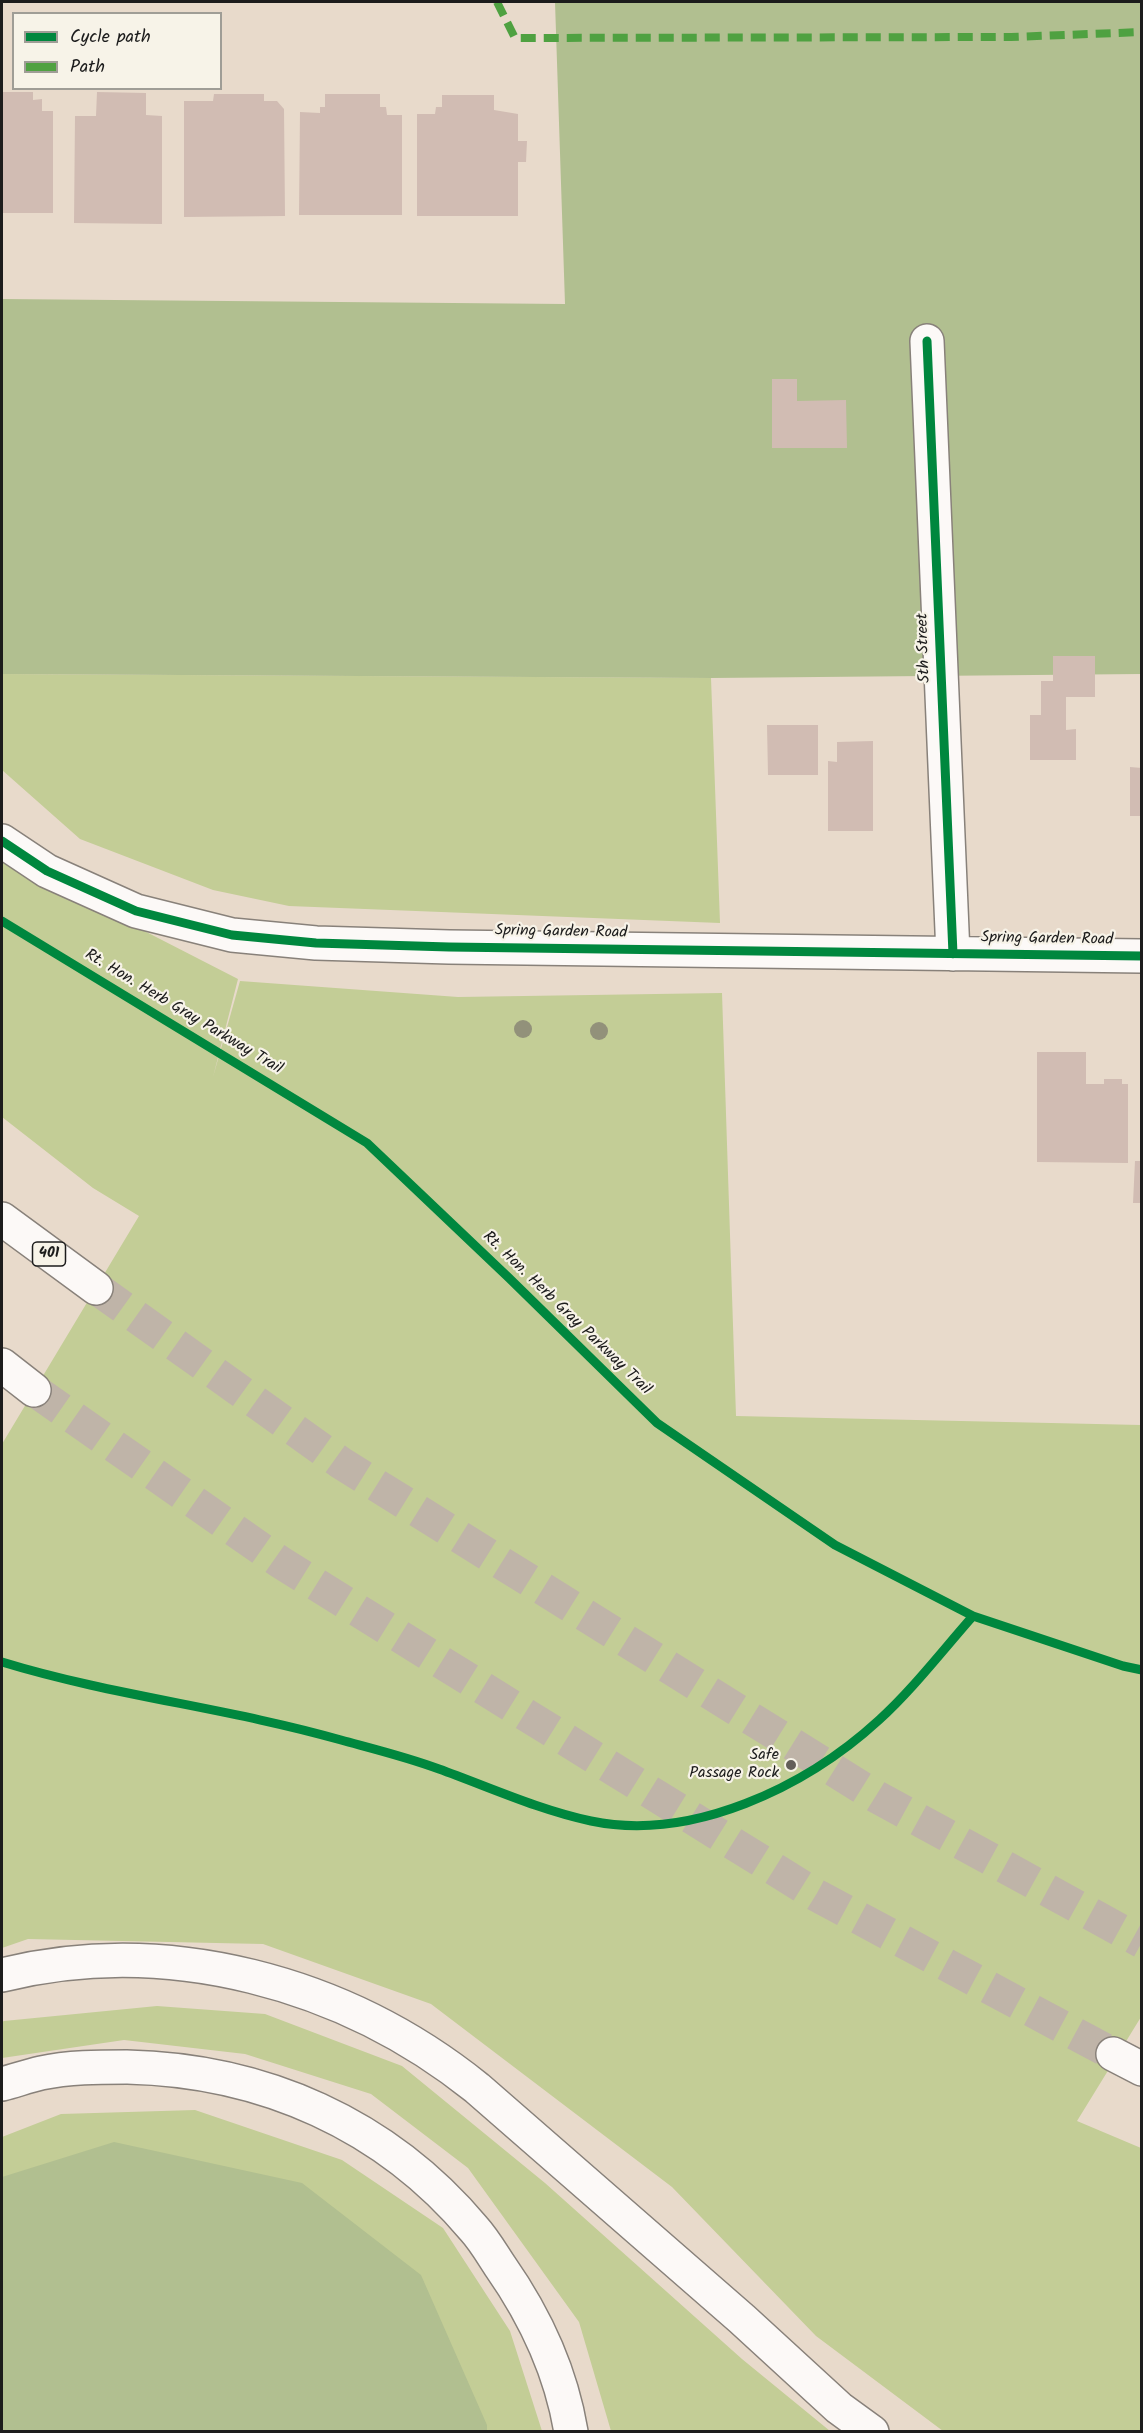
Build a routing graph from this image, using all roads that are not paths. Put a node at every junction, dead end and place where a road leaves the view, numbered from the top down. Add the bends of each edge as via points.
1 (927, 341) dead end
2 (2, 842) edge
3 (953, 954) junction
4 (1142, 956) edge
5 (2, 1219) edge
6 (96, 1288) tunnel mouth
7 (2, 1365) edge
8 (34, 1390) tunnel mouth
9 (2, 1975) edge
10 (1113, 2055) tunnel mouth
11 (1142, 2069) edge
12 (2, 2084) edge
13 (571, 2432) edge
14 (872, 2432) edge

1 - 3 main road, 5th Street
2 - 3 main road, Spring Garden Road via 47,871 136,910 232,935 372,945
3 - 4 main road, Spring Garden Road
5 - 6 main road, 401
7 - 8 main road
9 - 14 main road via 84,1961 201,1965 258,1977 377,2022 446,2063 477,2088 839,2408
10 - 11 main road
12 - 13 main road via 41,2073 96,2067 207,2073 264,2087 314,2108 379,2143 433,2185 475,2229 516,2289 552,2358

